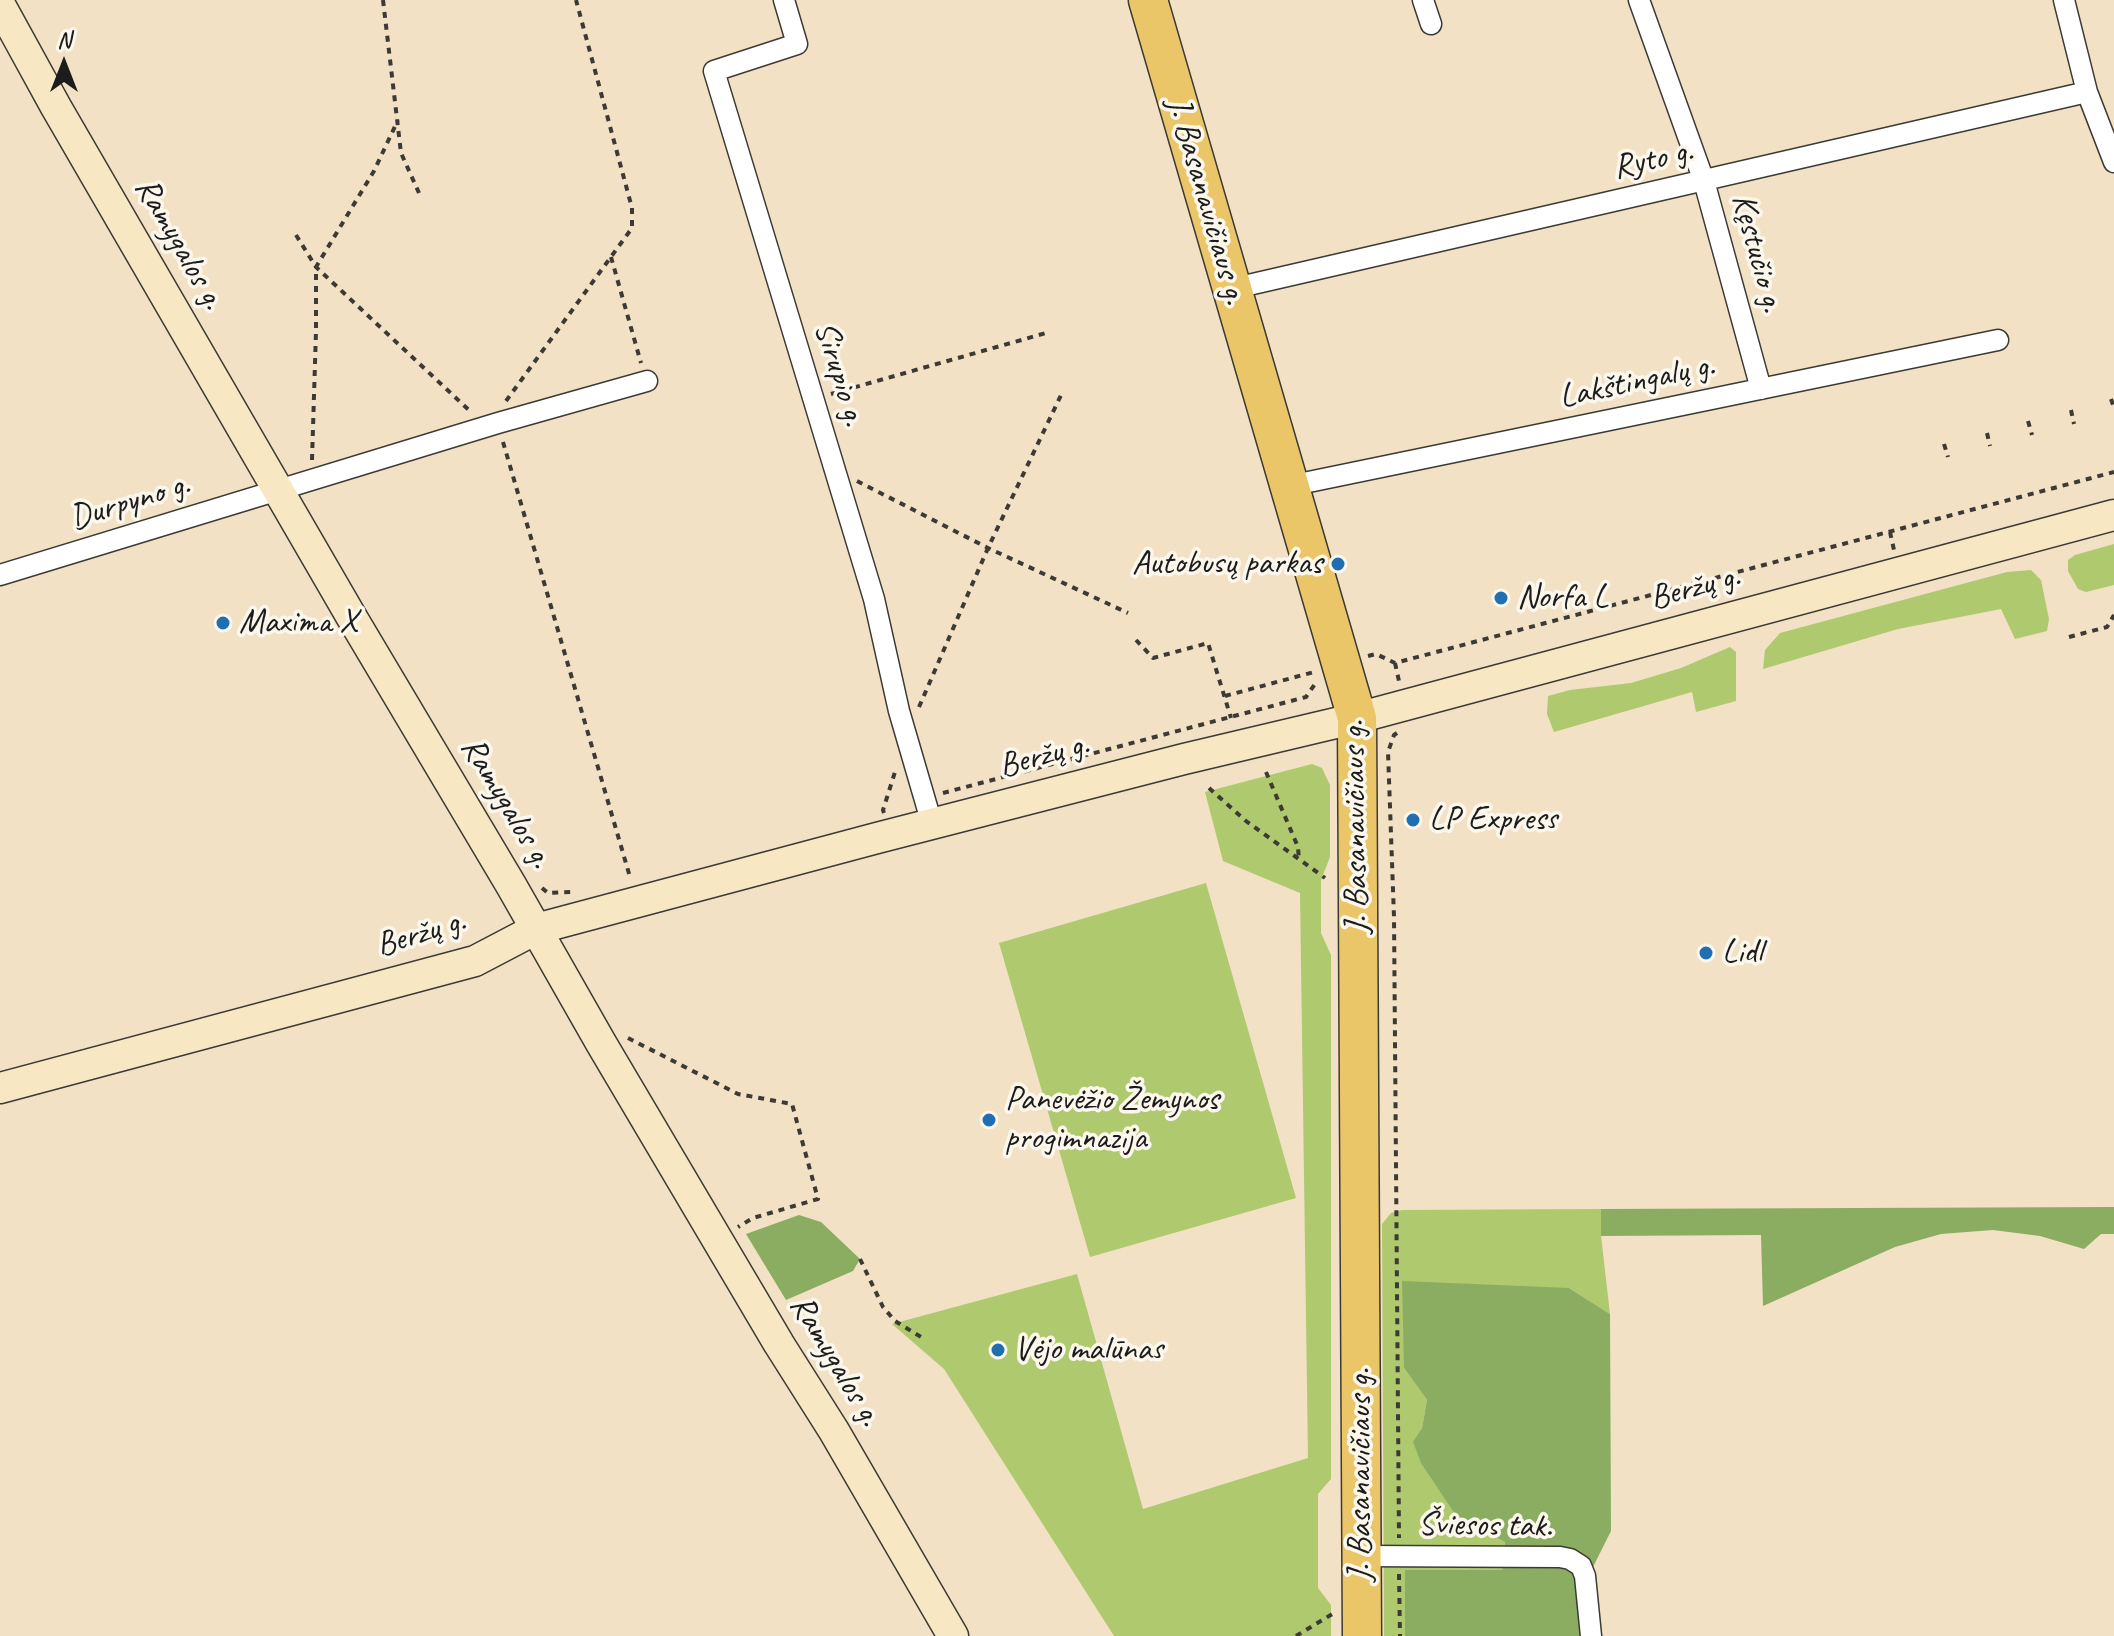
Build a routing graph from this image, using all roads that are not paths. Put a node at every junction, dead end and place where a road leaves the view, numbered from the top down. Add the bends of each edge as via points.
1 (784, 0) edge
2 (1148, 0) edge
3 (1423, 0) edge
4 (1639, 0) edge
5 (2064, 0) edge
6 (0, 5) edge
7 (1431, 24) dead end
8 (2087, 92) junction
9 (2114, 162) edge
10 (1704, 181) junction
11 (1231, 289) junction
12 (1998, 340) dead end
13 (647, 381) road end
14 (1761, 389) junction
15 (1289, 486) junction
16 (279, 490) junction
17 (2114, 515) edge
18 (0, 575) edge
19 (1357, 718) junction
20 (932, 824) junction
21 (536, 929) junction
22 (0, 1088) edge
23 (1381, 1556) junction
24 (1349, 1624) edge
25 (953, 1636) edge
26 (1591, 1636) edge

1 - 20 street, Sirupio g. via 797,44 714,71 874,599
2 - 11 highway, J. Basanavičiaus g.
3 - 7 street
4 - 10 street, Kęstučio g.
5 - 8 street
6 - 16 main road, Ramygalos g.
8 - 9 street
8 - 10 street, Ryto g.
10 - 11 street, Ryto g.
10 - 14 street, Kęstučio g.
11 - 15 highway, J. Basanavičiaus g.
12 - 14 street, Lakštingalų g.
13 - 16 street, Durpyno g.
14 - 15 street, Lakštingalų g.
15 - 19 highway, J. Basanavičiaus g.
16 - 18 street, Durpyno g.
16 - 21 main road, Ramygalos g.
17 - 19 main road, Beržų g.
19 - 20 main road, Beržų g.
19 - 23 highway, J. Basanavičiaus g.
20 - 21 main road, Beržų g.
21 - 22 main road, Beržų g. via 475,961
21 - 25 main road, Ramygalos g.
23 - 24 highway, J. Basanavičiaus g.
23 - 26 street, Šviesos tak. via 1570,1559 1585,1576

